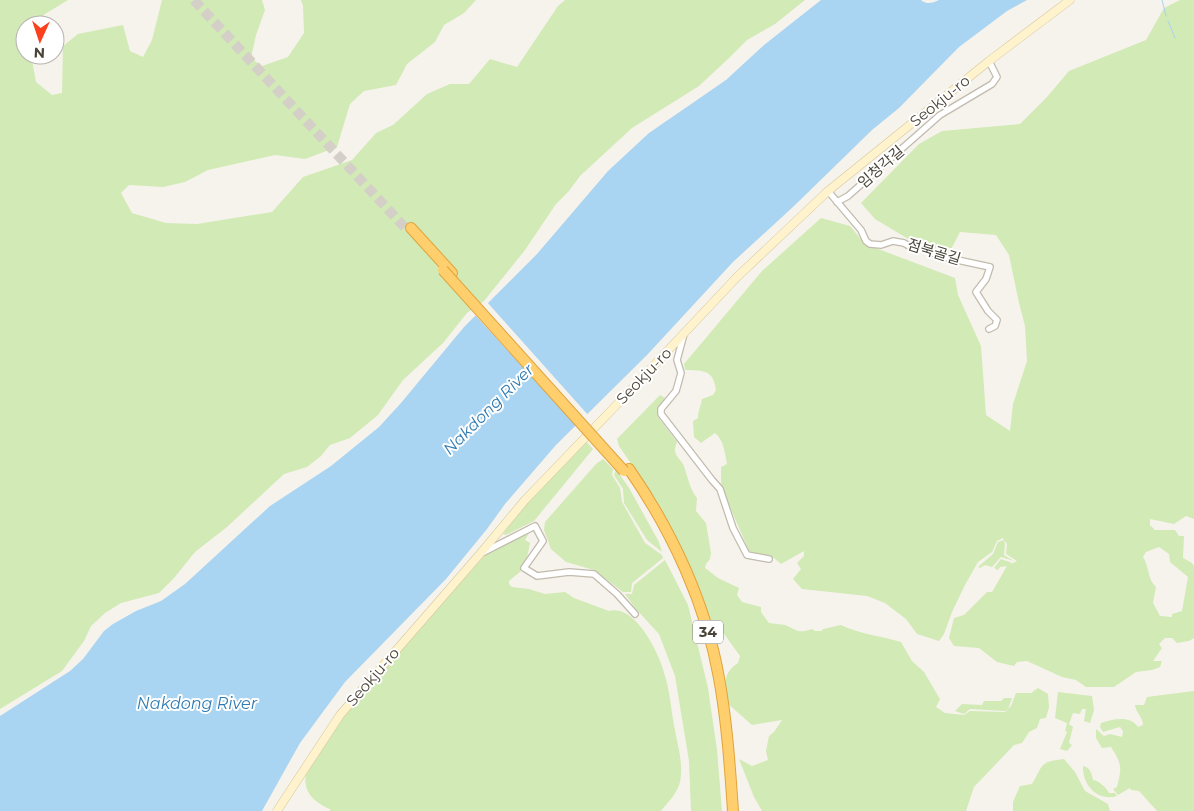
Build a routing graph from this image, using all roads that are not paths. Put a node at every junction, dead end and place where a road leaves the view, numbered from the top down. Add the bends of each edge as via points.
1 (1070, 0) edge
2 (988, 62) junction
3 (828, 191) junction
4 (836, 202) junction
5 (409, 230) tunnel mouth
6 (990, 329) dead end
7 (684, 334) junction
8 (626, 470) junction
9 (480, 554) junction
10 (769, 559) dead end
11 (634, 614) dead end
12 (277, 811) edge
13 (728, 811) edge
14 (734, 811) edge

1 - 2 street, Seokju-ro
2 - 3 street, Seokju-ro
2 - 4 street, 임청각길 via 997,77 992,84 940,116 848,196
3 - 4 street, 점북골길
3 - 7 street, Seokju-ro via 737,276
4 - 6 street, 점북골길 via 870,244 904,242 939,256 990,267 976,292 997,320
5 - 8 highway, 34, bridge
7 - 9 street, Seokju-ro via 525,500
7 - 10 street via 677,360 681,373 676,391 661,409 661,414 720,489 733,528 747,555
8 - 13 highway, 34 via 658,525 688,591 703,635 719,710
8 - 14 highway, 34 via 644,490 661,520 693,587 708,631 725,716
9 - 11 street via 535,526 542,541 524,568 537,576 568,572 594,574 618,594
9 - 12 street, Seokju-ro via 340,715

